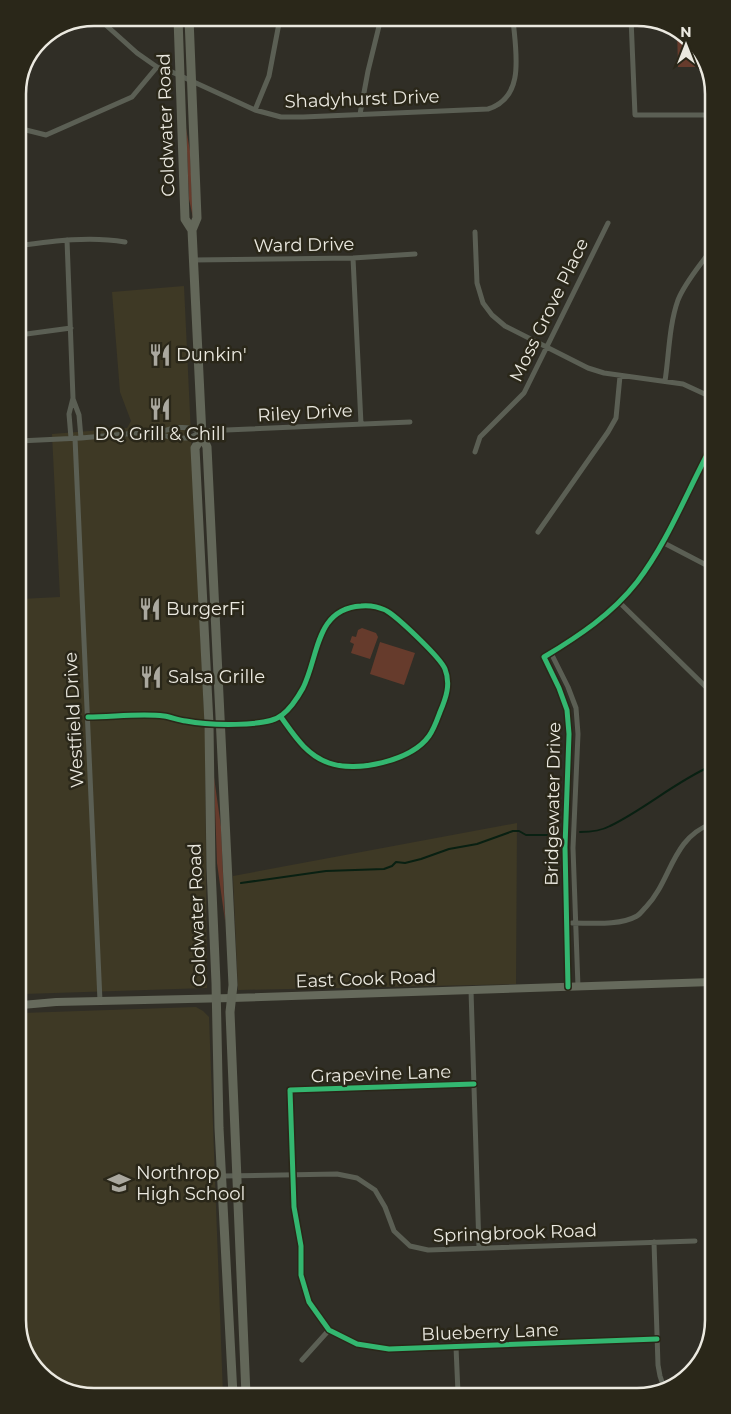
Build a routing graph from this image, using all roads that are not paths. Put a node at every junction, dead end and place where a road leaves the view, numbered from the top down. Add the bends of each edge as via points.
1 (107, 26) edge
2 (178, 26) edge
3 (189, 26) edge
4 (279, 26) edge
5 (379, 26) edge
6 (513, 26) edge
7 (631, 26) edge
8 (157, 67) junction
9 (180, 76) junction
10 (191, 81) junction
11 (255, 110) junction
12 (360, 114) junction
13 (705, 115) edge
14 (26, 130) edge
15 (608, 223) dead end
16 (192, 230) junction
17 (475, 232) dead end
18 (67, 240) junction
19 (125, 242) dead end
20 (26, 245) edge
21 (415, 254) dead end
22 (353, 258) junction
23 (705, 258) edge
24 (193, 260) junction
25 (71, 328) junction
26 (26, 334) edge
27 (547, 347) junction
28 (620, 376) junction
29 (665, 381) junction
30 (705, 394) edge
31 (72, 398) junction
32 (410, 422) dead end
33 (361, 424) junction
34 (157, 433) junction
35 (202, 434) junction
36 (76, 438) junction
37 (26, 441) edge
38 (475, 452) dead end
39 (705, 463) edge
40 (538, 532) dead end
41 (662, 542) junction
42 (705, 564) edge
43 (620, 602) junction
44 (551, 653) junction
45 (705, 687) edge
46 (88, 717) junction
47 (281, 717) junction
48 (209, 724) junction
49 (221, 724) junction
50 (705, 827) edge
51 (566, 923) junction
52 (575, 923) junction
53 (705, 982) edge
54 (568, 987) junction
55 (578, 987) junction
56 (471, 990) junction
57 (216, 998) junction
58 (232, 998) junction
59 (100, 1001) junction
60 (26, 1005) edge
61 (474, 1084) junction
62 (293, 1174) junction
63 (222, 1176) junction
64 (237, 1176) junction
65 (695, 1241) dead end
66 (654, 1242) junction
67 (479, 1248) junction
68 (329, 1330) junction
69 (657, 1339) junction
70 (456, 1347) junction
71 (302, 1360) dead end
72 (663, 1383) edge
73 (233, 1388) edge
74 (246, 1388) edge
75 (458, 1388) edge

1 - 8 street, Shadyhurst Drive
2 - 9 main road, Coldwater Road
3 - 10 main road, Coldwater Road
4 - 11 street via 270,76
5 - 12 street
6 - 12 street, Shadyhurst Drive via 514,85 507,99 495,107
7 - 13 street via 635,115
8 - 9 street, Shadyhurst Drive
8 - 14 street via 132,97 46,136
9 - 10 street, Shadyhurst Drive
9 - 16 main road, Coldwater Road via 185,219
10 - 11 street, Shadyhurst Drive
10 - 16 main road, Coldwater Road via 198,218
11 - 12 street, Shadyhurst Drive via 281,117
15 - 27 street, Moss Grove Place
16 - 24 main road, Coldwater Road
17 - 27 street via 477,283 483,303 505,326
18 - 19 street
18 - 20 street
18 - 25 street
21 - 22 street, Ward Drive
22 - 24 street, Ward Drive
22 - 33 street
23 - 29 street via 690,278 674,312
24 - 35 main road, Coldwater Road
25 - 26 street
25 - 31 street
27 - 28 street via 588,368
27 - 38 street, Moss Grove Place via 524,393 480,438
28 - 29 street
28 - 40 street via 616,418
29 - 30 street via 683,384
31 - 36 street via 69,414
31 - 36 street via 79,415
32 - 33 street, Riley Drive
33 - 35 street, Riley Drive
34 - 35 street, Riley Drive via 172,438
34 - 35 street, Riley Drive via 190,427
34 - 36 street, Riley Drive
35 - 48 main road, Coldwater Road via 195,448
35 - 49 main road, Coldwater Road via 208,447
36 - 37 street, Riley Drive
36 - 46 street, Westfield Drive
39 - 41 street
41 - 42 street
41 - 43 street
43 - 44 street via 578,637
43 - 45 street
44 - 51 street, Bridgewater Drive via 544,657 567,710 569,726
44 - 52 street, Bridgewater Drive via 576,708
46 - 48 street via 164,716
46 - 59 street, Westfield Drive
47 - 47 street via 303,688 323,628 332,616 345,608 372,606 388,611 445,667 448,690 445,702 429,736 406,755 364,767 346,768 327,763 308,752
47 - 49 street via 254,724
48 - 49 street
48 - 57 main road, Coldwater Road
49 - 58 main road, Coldwater Road
50 - 52 street via 692,834 682,846 652,901 638,915 616,922
51 - 52 street
51 - 54 street, Bridgewater Drive
52 - 55 street, Bridgewater Drive
53 - 55 main road, East Cook Road
54 - 55 main road, East Cook Road
54 - 56 main road, East Cook Road
56 - 58 main road, East Cook Road
56 - 61 street
57 - 58 main road, East Cook Road
57 - 59 main road, East Cook Road
57 - 63 main road, Coldwater Road
58 - 64 main road, Coldwater Road via 230,1021
59 - 60 main road, East Cook Road
61 - 62 street, Grapevine Lane via 290,1090
61 - 67 street
62 - 64 street, Springbrook Road
62 - 67 street, Springbrook Road via 337,1174 357,1178 374,1190 394,1231 410,1246 428,1250
62 - 68 street via 301,1274 309,1302
63 - 64 street, Springbrook Road
63 - 73 main road, Coldwater Road
64 - 74 main road, Coldwater Road
65 - 66 street, Springbrook Road
66 - 67 street, Springbrook Road
66 - 69 street
68 - 70 street, Blueberry Lane via 357,1344 389,1349
68 - 71 street
69 - 70 street, Blueberry Lane
69 - 72 street
70 - 75 street

